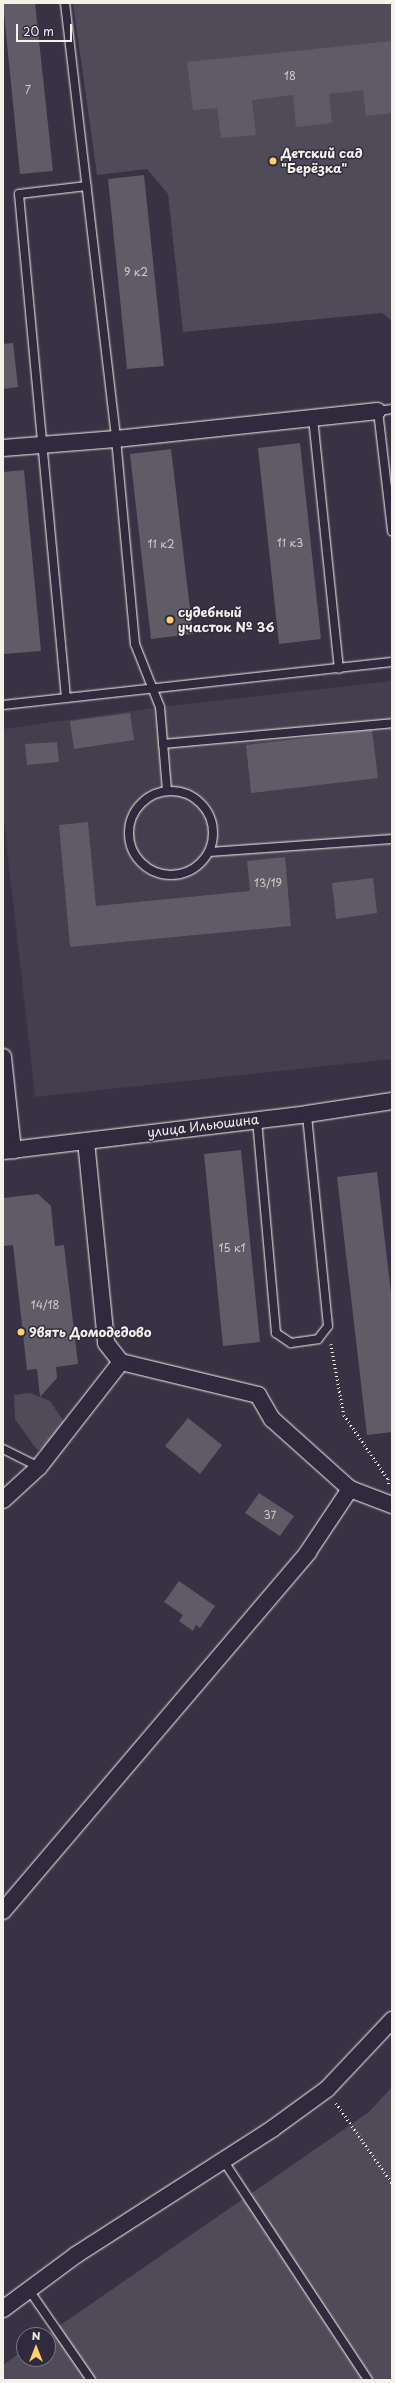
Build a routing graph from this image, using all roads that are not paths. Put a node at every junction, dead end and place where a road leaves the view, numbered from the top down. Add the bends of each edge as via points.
1 (65, 3) edge
2 (87, 186) junction
3 (385, 410) edge
4 (313, 418) junction
5 (116, 439) junction
6 (41, 445) junction
7 (3, 448) edge
8 (392, 531) edge
9 (392, 662) edge
10 (339, 669) junction
11 (153, 688) junction
12 (66, 698) junction
13 (3, 705) edge
14 (392, 723) edge
15 (163, 744) junction
16 (167, 790) junction
17 (392, 839) edge
18 (210, 852) junction
19 (3, 1057) edge
20 (392, 1101) edge
21 (307, 1114) junction
22 (257, 1120) junction
23 (86, 1141) junction
24 (8, 1150) edge
25 (120, 1362) junction
26 (3, 1449) edge
27 (39, 1467) junction
28 (350, 1489) junction
29 (3, 1500) edge
30 (391, 1504) edge
31 (3, 1911) edge
32 (392, 2020) edge
33 (223, 2160) junction
34 (29, 2290) junction
35 (3, 2309) edge
36 (91, 2380) edge
37 (368, 2380) edge

1 - 2 lane
2 - 5 lane
2 - 6 lane via 19,194
3 - 4 street
3 - 8 lane
4 - 5 street
4 - 10 lane
5 - 6 street
5 - 11 lane via 135,644
6 - 7 street
6 - 12 lane
9 - 10 lane
10 - 11 lane
11 - 12 lane
11 - 15 lane via 160,707
12 - 13 lane
14 - 15 lane
15 - 16 lane
16 - 18 lane via 189,794 205,807 212,820 214,832
16 - 18 lane via 154,794 134,810 129,826 129,842 137,859 149,870 173,876 189,872
17 - 18 lane
19 - 24 street
20 - 21 street, улица Ильюшина
21 - 22 street, улица Ильюшина
21 - 22 lane via 328,1326 318,1339 291,1343 276,1333
22 - 23 street, улица Ильюшина
23 - 24 street, улица Ильюшина
23 - 25 street via 106,1343
25 - 27 street
25 - 28 street via 258,1395 272,1419
26 - 27 lane
27 - 29 street
28 - 30 street
28 - 31 street via 308,1552
32 - 33 street via 327,2089
33 - 34 street via 76,2255
33 - 37 lane
34 - 35 street
34 - 36 lane

